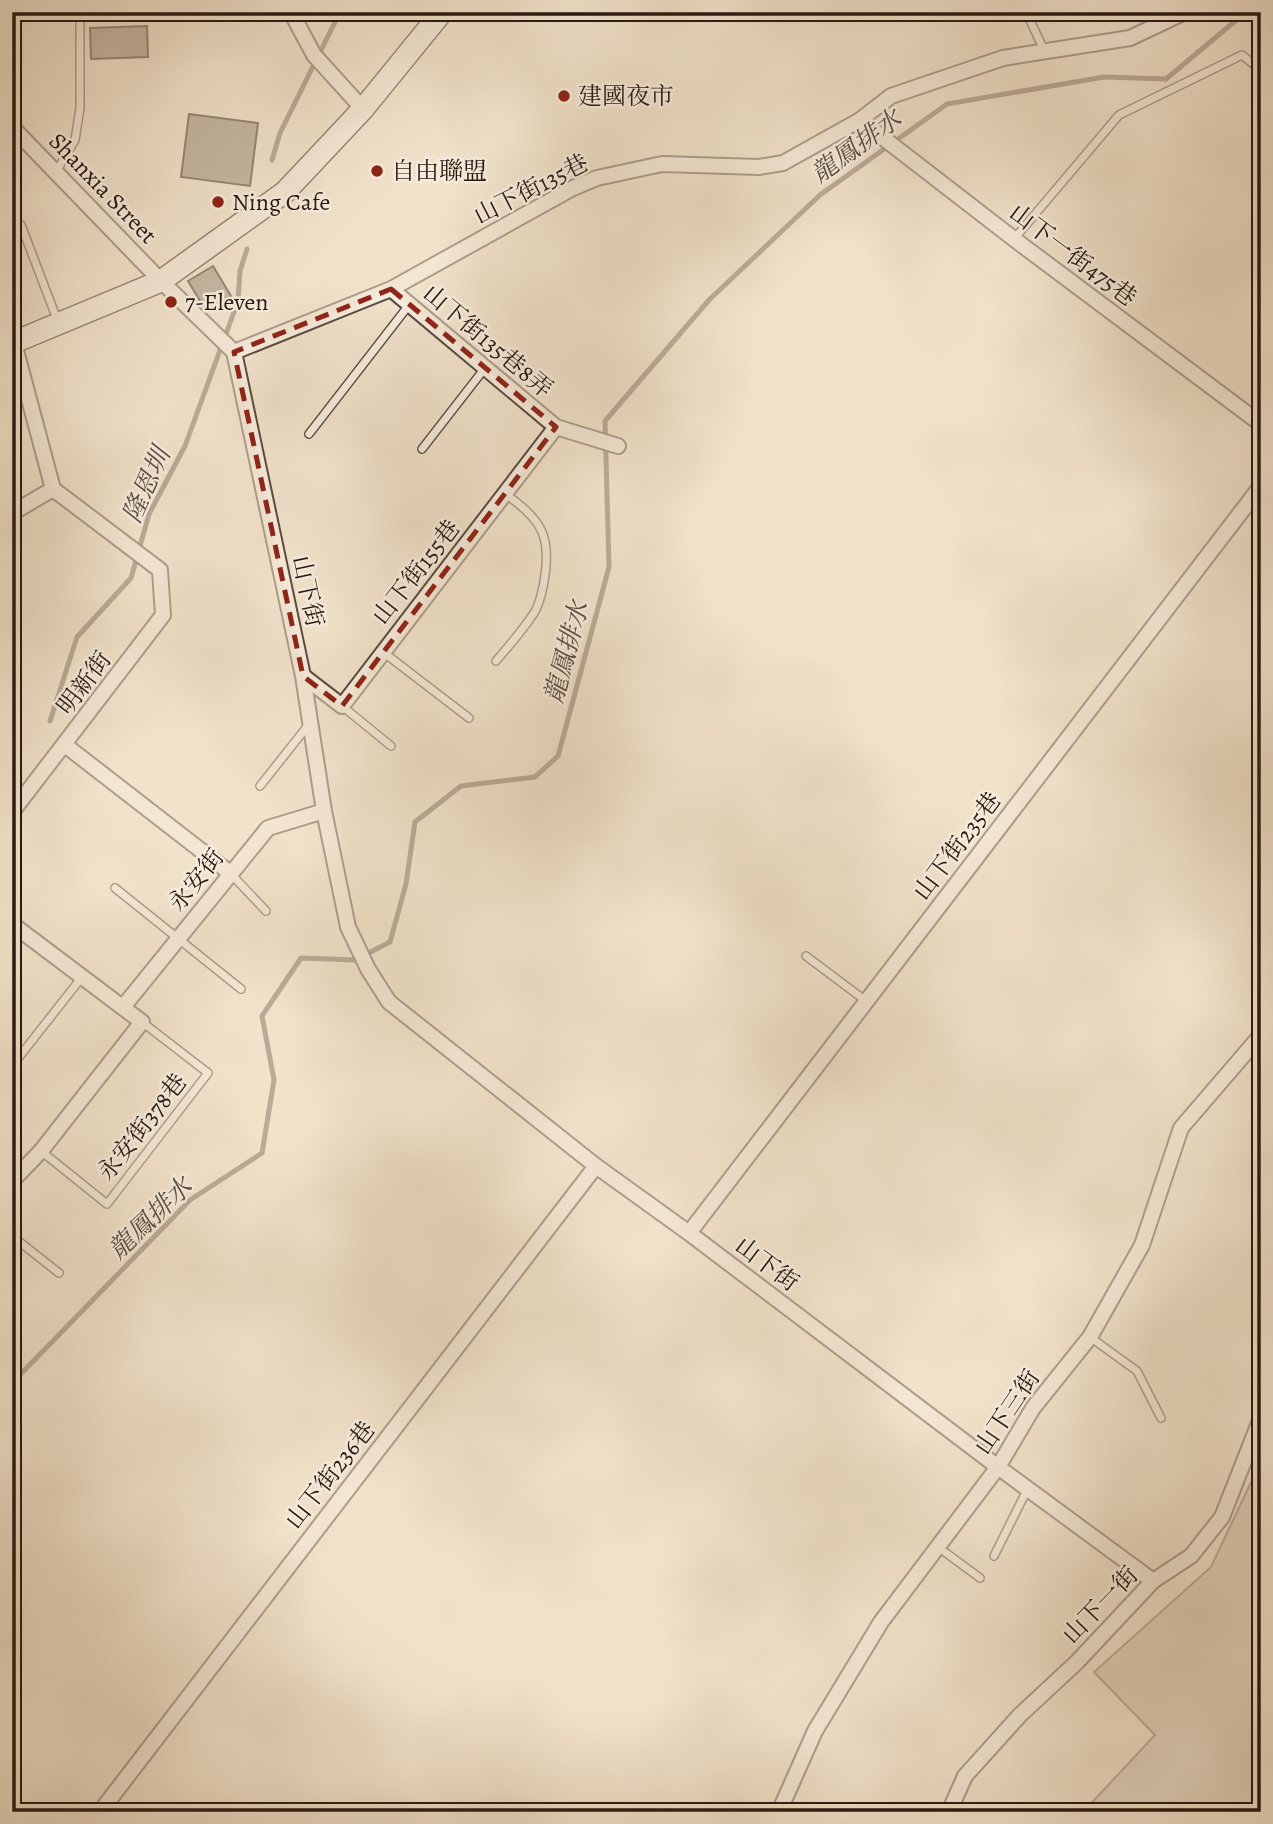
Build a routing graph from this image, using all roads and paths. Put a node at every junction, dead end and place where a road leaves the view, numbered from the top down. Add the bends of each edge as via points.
1 (80, 12) edge
2 (291, 12) edge
3 (442, 12) edge
4 (1026, 12) edge
5 (1185, 12) edge
6 (1044, 50) junction
7 (1261, 70) edge
8 (363, 109) junction
9 (860, 120) junction
10 (12, 127) edge
11 (55, 172) junction
12 (12, 228) edge
13 (1014, 239) junction
14 (161, 281) junction
15 (391, 289) junction
16 (410, 305) junction
17 (58, 323) junction
18 (13, 343) edge
19 (227, 345) junction
20 (485, 368) junction
21 (1261, 424) edge
22 (556, 427) junction
23 (309, 434) dead end
24 (615, 445) dead end
25 (422, 449) dead end
26 (1261, 486) edge
27 (53, 489) junction
28 (505, 494) junction
29 (12, 513) edge
30 (383, 652) junction
31 (496, 661) dead end
32 (303, 676) junction
33 (342, 706) junction
34 (469, 718) dead end
35 (310, 722) junction
36 (65, 745) junction
37 (391, 746) dead end
38 (260, 786) dead end
39 (324, 811) junction
40 (12, 812) edge
41 (230, 873) junction
42 (115, 888) dead end
43 (266, 911) dead end
44 (12, 924) edge
45 (178, 938) junction
46 (806, 956) dead end
47 (82, 977) junction
48 (240, 989) dead end
49 (867, 1002) junction
50 (123, 1007) junction
51 (142, 1022) junction
52 (1261, 1035) edge
53 (12, 1066) edge
54 (41, 1151) junction
55 (596, 1166) junction
56 (12, 1181) edge
57 (690, 1233) junction
58 (12, 1236) edge
59 (59, 1273) dead end
60 (1090, 1337) junction
61 (1161, 1418) dead end
62 (1261, 1418) edge
63 (998, 1467) junction
64 (1028, 1487) junction
65 (937, 1547) junction
66 (994, 1556) dead end
67 (979, 1578) dead end
68 (1153, 1581) junction
69 (100, 1812) edge
70 (779, 1812) edge
71 (949, 1812) edge

1 - 11 lane via 77,129
2 - 8 street via 318,59
3 - 8 street
4 - 6 lane
5 - 6 street, 山下街135巷 via 1130,38
6 - 9 street, 山下街135巷 via 1003,58 891,96
7 - 13 lane via 1242,55 1119,115
8 - 14 street via 285,192
9 - 13 street, 山下一街475巷
9 - 15 street, 山下街135巷 via 783,163 759,167 663,164 597,178
10 - 11 street, Shanxia Street
11 - 14 street, Shanxia Street
12 - 17 lane via 22,225
13 - 21 street, 山下一街475巷
14 - 17 street
14 - 19 street
15 - 16 street, 山下街135巷8弄
15 - 19 street, 山下街135巷
16 - 20 street, 山下街135巷8弄
16 - 23 lane
17 - 18 street
18 - 27 street
19 - 32 street, 山下街
20 - 22 street, 山下街135巷8弄
20 - 25 lane
22 - 24 street
22 - 28 street, 山下街155巷
26 - 49 street, 山下街235巷
27 - 29 street
27 - 36 street, 明新街 via 160,570 163,615
28 - 30 street, 山下街155巷
28 - 31 lane via 529,510 544,535 547,562 536,611
30 - 33 street, 山下街155巷
30 - 34 lane
32 - 33 street
32 - 35 street, 山下街
33 - 37 lane
35 - 38 lane
35 - 39 street, 山下街
36 - 40 street, 明新街
36 - 41 street
39 - 41 street, 永安街 via 268,828
39 - 55 street, 山下街 via 353,941 390,1002
41 - 43 lane
41 - 45 street, 永安街
42 - 45 lane
44 - 47 street
45 - 48 lane
45 - 50 street, 永安街
46 - 49 lane
47 - 50 street
47 - 53 lane
49 - 57 street, 山下街235巷
50 - 51 street
51 - 54 street
51 - 54 lane, 永安街378巷 via 208,1073 107,1204
52 - 60 street, 山下三街 via 1181,1128 1142,1245
54 - 56 street
55 - 57 street, 山下街
55 - 69 street, 山下街236巷
57 - 63 street, 山下街
58 - 59 lane
60 - 61 lane via 1137,1371
60 - 63 street, 山下三街 via 1033,1408
62 - 68 street, 山下一街 via 1223,1517 1191,1556
63 - 64 street, 山下街
63 - 65 street, 山下三街
64 - 66 lane
64 - 68 street, 山下街
65 - 67 lane
65 - 70 street, 山下三街 via 881,1622 822,1720
68 - 71 street, 山下一街 via 965,1776

